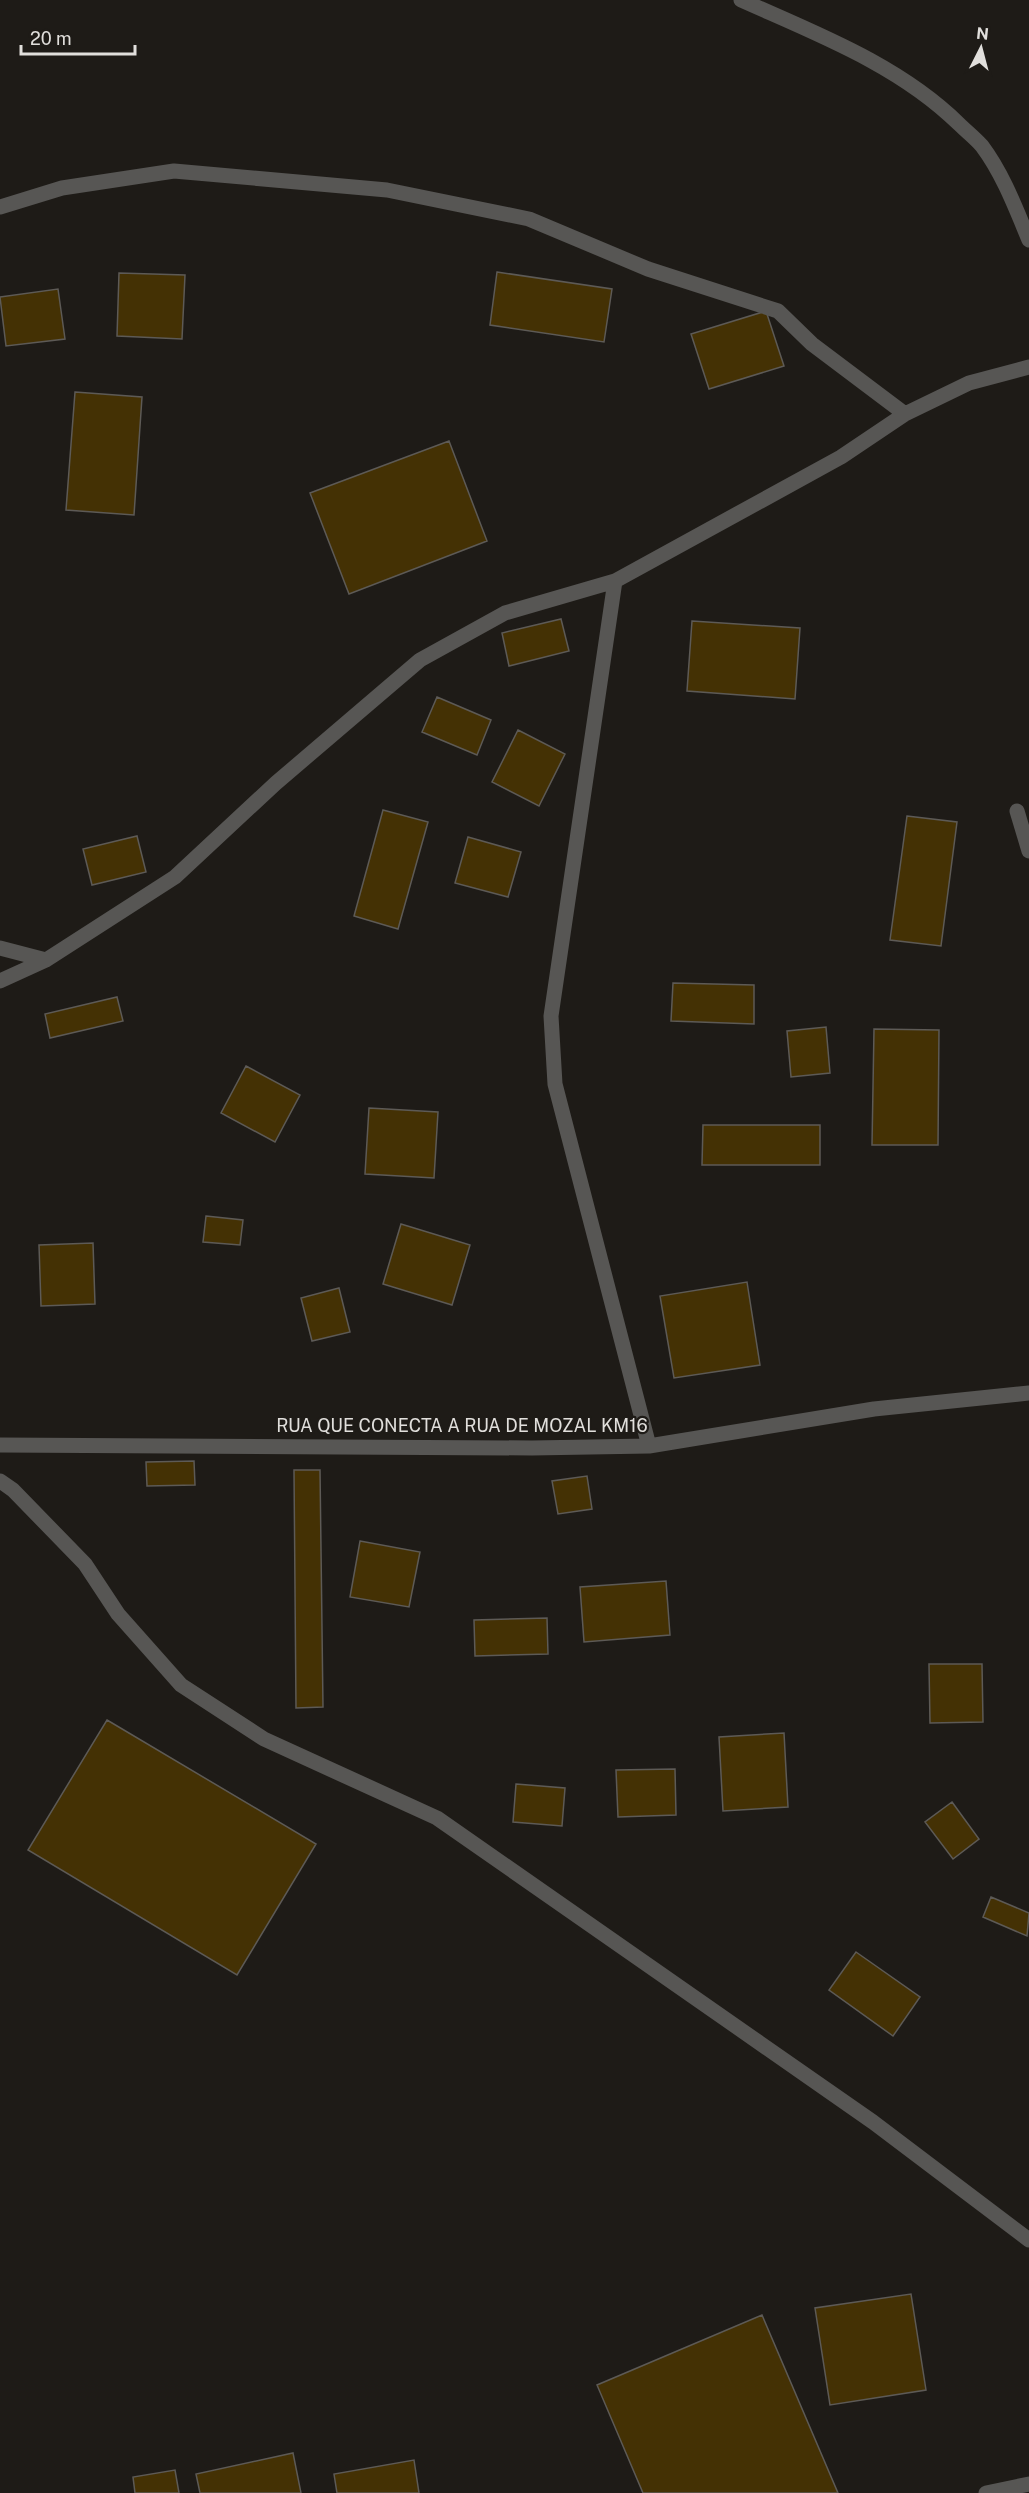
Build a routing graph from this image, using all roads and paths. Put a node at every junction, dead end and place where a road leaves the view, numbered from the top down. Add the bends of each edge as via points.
1 (741, 0) edge
2 (0, 207) edge
3 (1029, 240) edge
4 (1029, 367) edge
5 (905, 414) junction
6 (615, 581) junction
7 (1017, 812) dead end
8 (1029, 851) edge
9 (0, 948) edge
10 (46, 960) junction
11 (0, 981) edge
12 (1029, 1393) edge
13 (0, 1445) edge
14 (649, 1446) junction
15 (0, 1481) edge
16 (1029, 2240) edge
17 (1029, 2484) edge
18 (986, 2493) edge

1 - 3 street via 828,39 934,100 981,146 1009,193
2 - 5 street via 62,188 174,171 387,190 529,219 648,269 778,311 812,344
4 - 5 street via 969,383
5 - 6 street via 841,457
6 - 10 street via 505,613 420,660 276,783 176,878
6 - 14 street via 551,1016 555,1084
7 - 8 street
9 - 10 street
10 - 11 street
12 - 14 street, RUA QUE CONECTA A RUA DE MOZAL KM16 via 874,1409
13 - 14 street, RUA QUE CONECTA A RUA DE MOZAL KM16
15 - 16 street via 85,1564 118,1614 181,1685 264,1739 437,1818 873,2122
17 - 18 street

